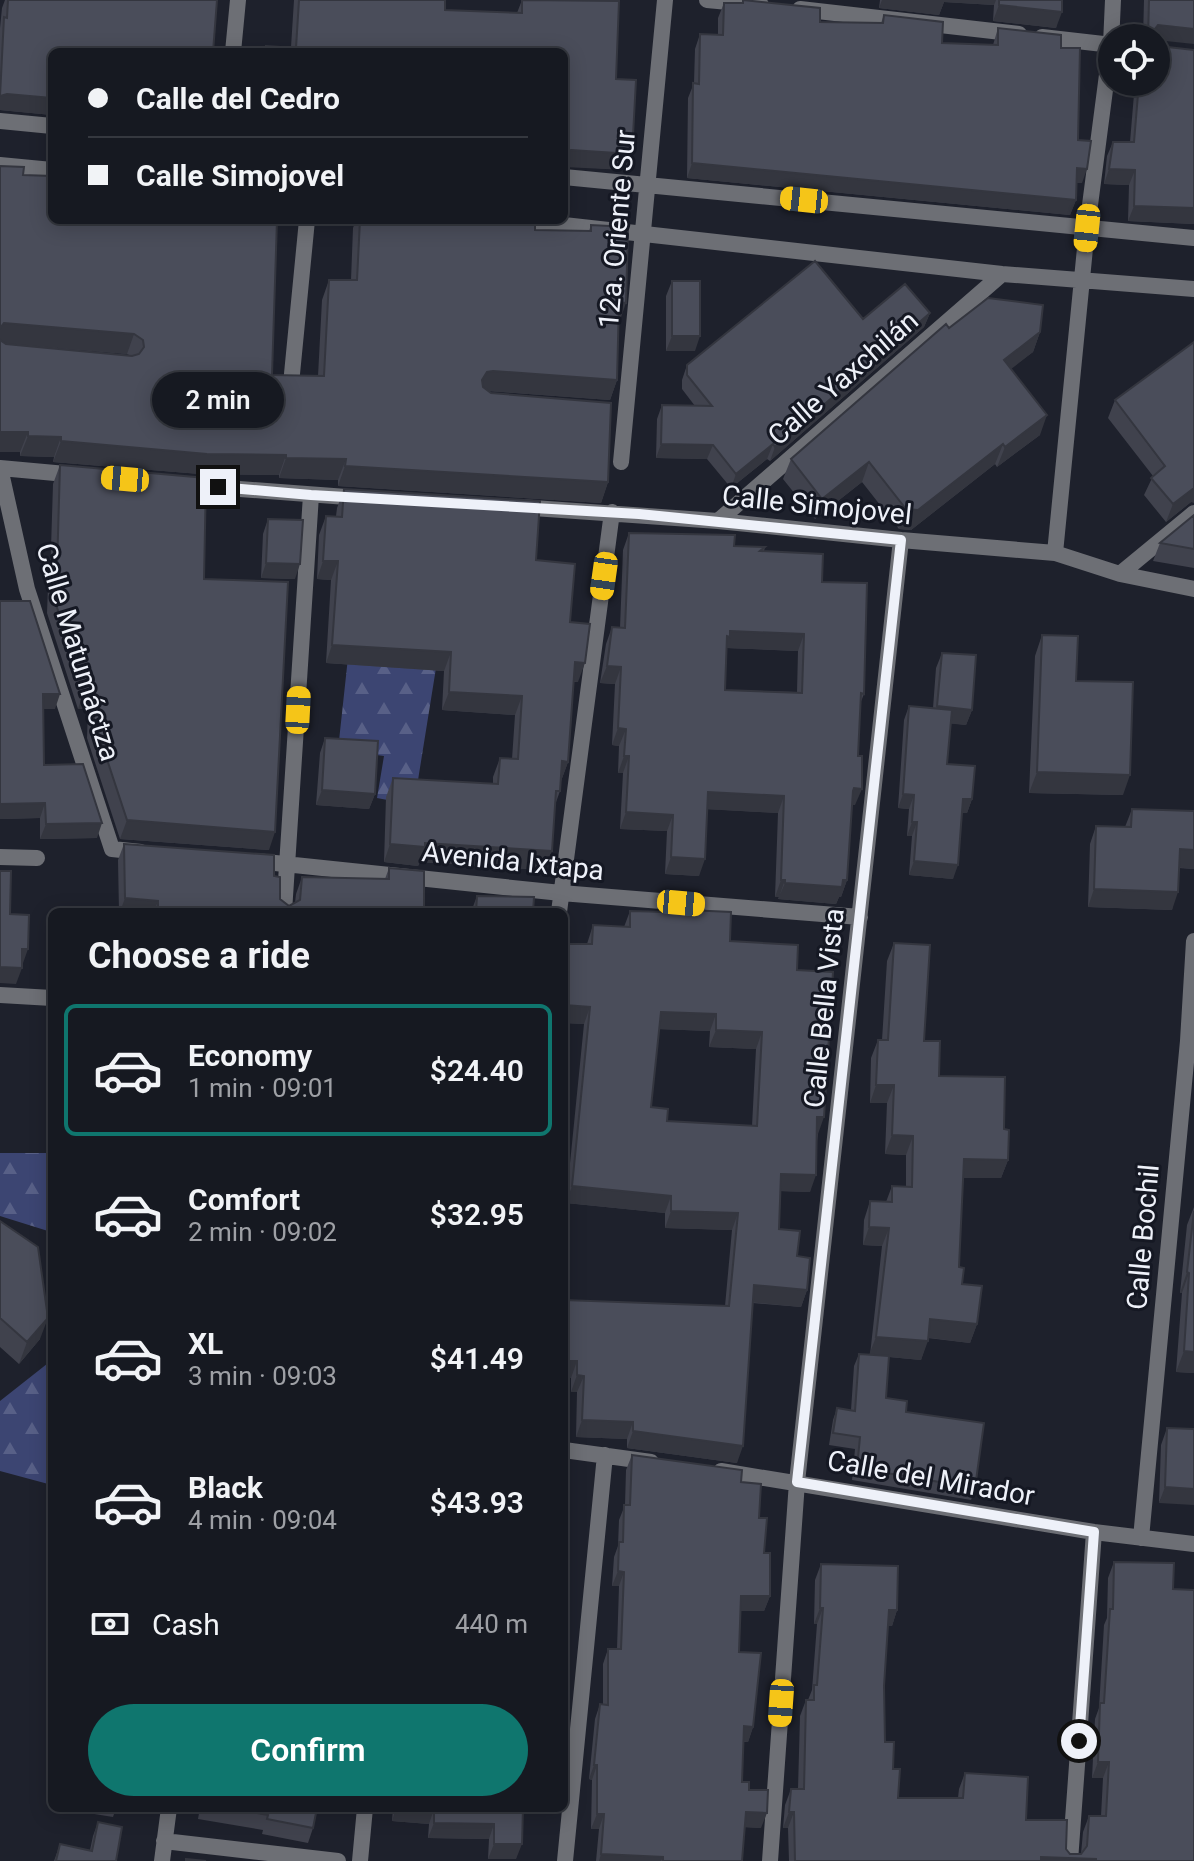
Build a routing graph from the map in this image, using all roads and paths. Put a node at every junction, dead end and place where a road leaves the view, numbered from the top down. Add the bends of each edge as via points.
1 (238, 0) edge
2 (665, 0) edge
3 (707, 0) edge
4 (1113, 0) edge
5 (1112, 24) edge
6 (1098, 43) edge
7 (233, 48) edge
8 (1104, 96) edge
9 (0, 121) edge
10 (48, 126) edge
11 (0, 165) edge
12 (48, 170) edge
13 (568, 177) edge
14 (647, 185) junction
15 (307, 224) edge
16 (554, 224) edge
17 (1087, 228) junction
18 (643, 234) junction
19 (1194, 238) edge
20 (1002, 274) junction
21 (1082, 279) junction
22 (1194, 289) edge
23 (291, 384) edge
24 (621, 462) dead end
25 (0, 468) edge
26 (94, 476) edge
27 (171, 483) edge
28 (311, 495) junction
29 (374, 499) edge
30 (501, 506) edge
31 (612, 512) junction
32 (1194, 513) edge
33 (718, 521) junction
34 (901, 540) junction
35 (1055, 553) junction
36 (1120, 574) junction
37 (1194, 589) edge
38 (156, 853) edge
39 (0, 857) edge
40 (37, 858) dead end
41 (244, 860) edge
42 (288, 863) junction
43 (561, 893) junction
44 (284, 908) edge
45 (559, 908) edge
46 (860, 917) junction
47 (1194, 941) edge
48 (0, 995) edge
49 (48, 998) edge
50 (1191, 1041) edge
51 (568, 1450) edge
52 (605, 1455) junction
53 (664, 1463) edge
54 (708, 1470) edge
55 (797, 1482) junction
56 (1094, 1532) junction
57 (1141, 1538) junction
58 (1194, 1544) edge
59 (168, 1812) edge
60 (365, 1812) edge
61 (164, 1841) junction
62 (162, 1861) edge
63 (338, 1861) edge
64 (360, 1861) edge
65 (565, 1861) edge
66 (770, 1861) edge
67 (1070, 1861) edge

1 - 7 street
2 - 14 street, 12a. Oriente Sur
3 - 6 street
4 - 5 street
8 - 17 street
9 - 10 street
11 - 12 street
13 - 14 street
14 - 17 street
14 - 18 street, 12a. Oriente Sur
15 - 23 street
16 - 18 street
17 - 19 street
17 - 21 street
18 - 20 street
18 - 24 street, 12a. Oriente Sur via 617,413
20 - 21 street
20 - 33 street, Calle Yaxchilán
21 - 22 street
21 - 35 street
25 - 26 street
25 - 38 street, Calle Matumáctza via 27,589 112,849
27 - 28 street
28 - 29 street
28 - 42 street
30 - 31 street, Calle Simojovel
31 - 33 street, Calle Simojovel
31 - 43 street
32 - 36 street
33 - 34 street, Calle Simojovel
34 - 35 street, Calle Simojovel
34 - 46 street, Calle Bella Vista
35 - 36 street, Calle Simojovel
36 - 37 street, Calle Simojovel
39 - 40 street
41 - 42 street, Avenida Ixtapa
42 - 43 street, Avenida Ixtapa
42 - 44 street
43 - 45 street
43 - 46 street, Avenida Ixtapa
46 - 55 street, Calle Bella Vista
47 - 50 street, Calle Bochil
48 - 49 street
50 - 57 street, Calle Bochil
51 - 52 street
52 - 53 street
52 - 65 street
54 - 55 street, Calle del Mirador
55 - 56 street, Calle del Mirador
55 - 66 street, Calle Bella Vista
56 - 57 street, Calle del Mirador
56 - 67 street
57 - 58 street, Calle del Mirador
59 - 61 street
60 - 64 street
61 - 62 street
61 - 63 street

